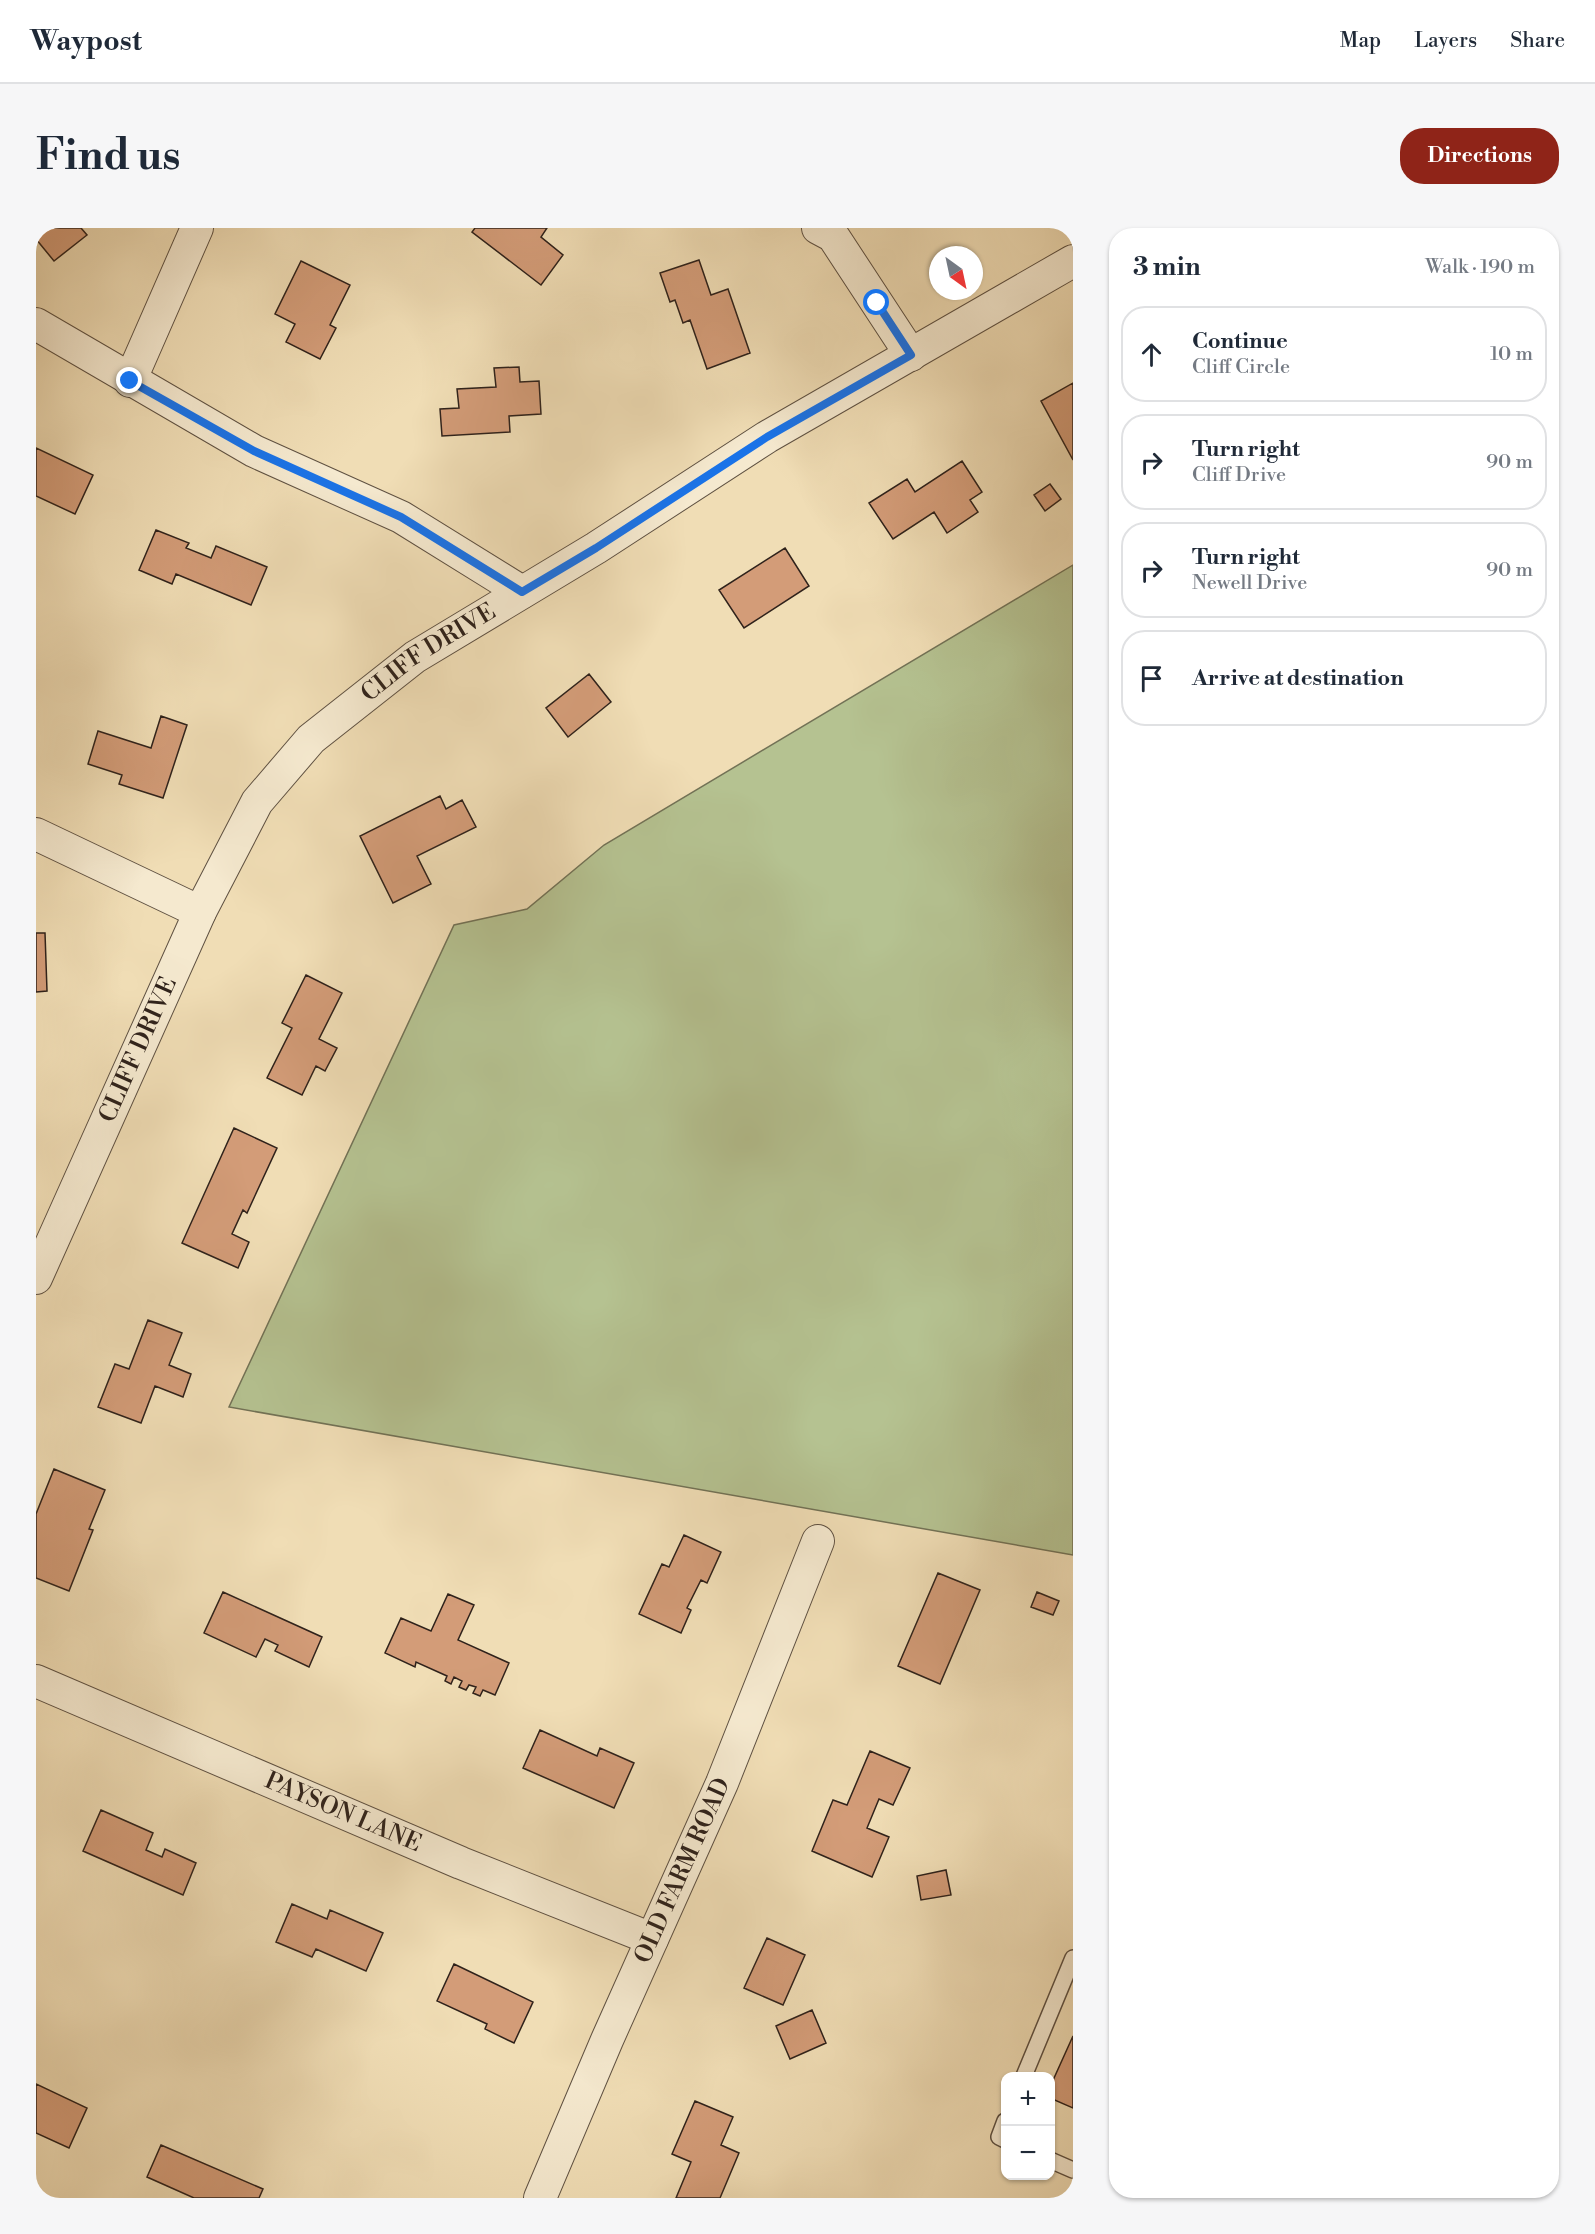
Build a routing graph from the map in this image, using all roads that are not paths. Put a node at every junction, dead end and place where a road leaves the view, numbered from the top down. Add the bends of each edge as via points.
1 (197, 228) edge
2 (818, 228) edge
3 (1073, 261) edge
4 (36, 324) edge
5 (911, 355) junction
6 (130, 381) junction
7 (522, 592) junction
8 (36, 834) edge
9 (200, 912) junction
10 (36, 1278) edge
11 (818, 1541) dead end
12 (36, 1681) edge
13 (652, 1939) junction
14 (1073, 1958) edge
15 (1026, 2072) edge
16 (1055, 2162) edge
17 (1073, 2170) edge
18 (540, 2198) edge

1 - 6 street
2 - 5 street via 832,236
3 - 5 street, CLIFF DRIVE
4 - 6 street
5 - 7 street, CLIFF DRIVE via 767,437
6 - 7 street via 254,451 401,517
7 - 9 street, CLIFF DRIVE via 415,657 311,739 257,802
8 - 9 street
9 - 10 street, CLIFF DRIVE
11 - 13 street, OLD FARM ROAD via 722,1783
12 - 13 street, PAYSON LANE via 461,1863
13 - 18 street, OLD FARM ROAD
14 - 15 lane
16 - 17 lane

